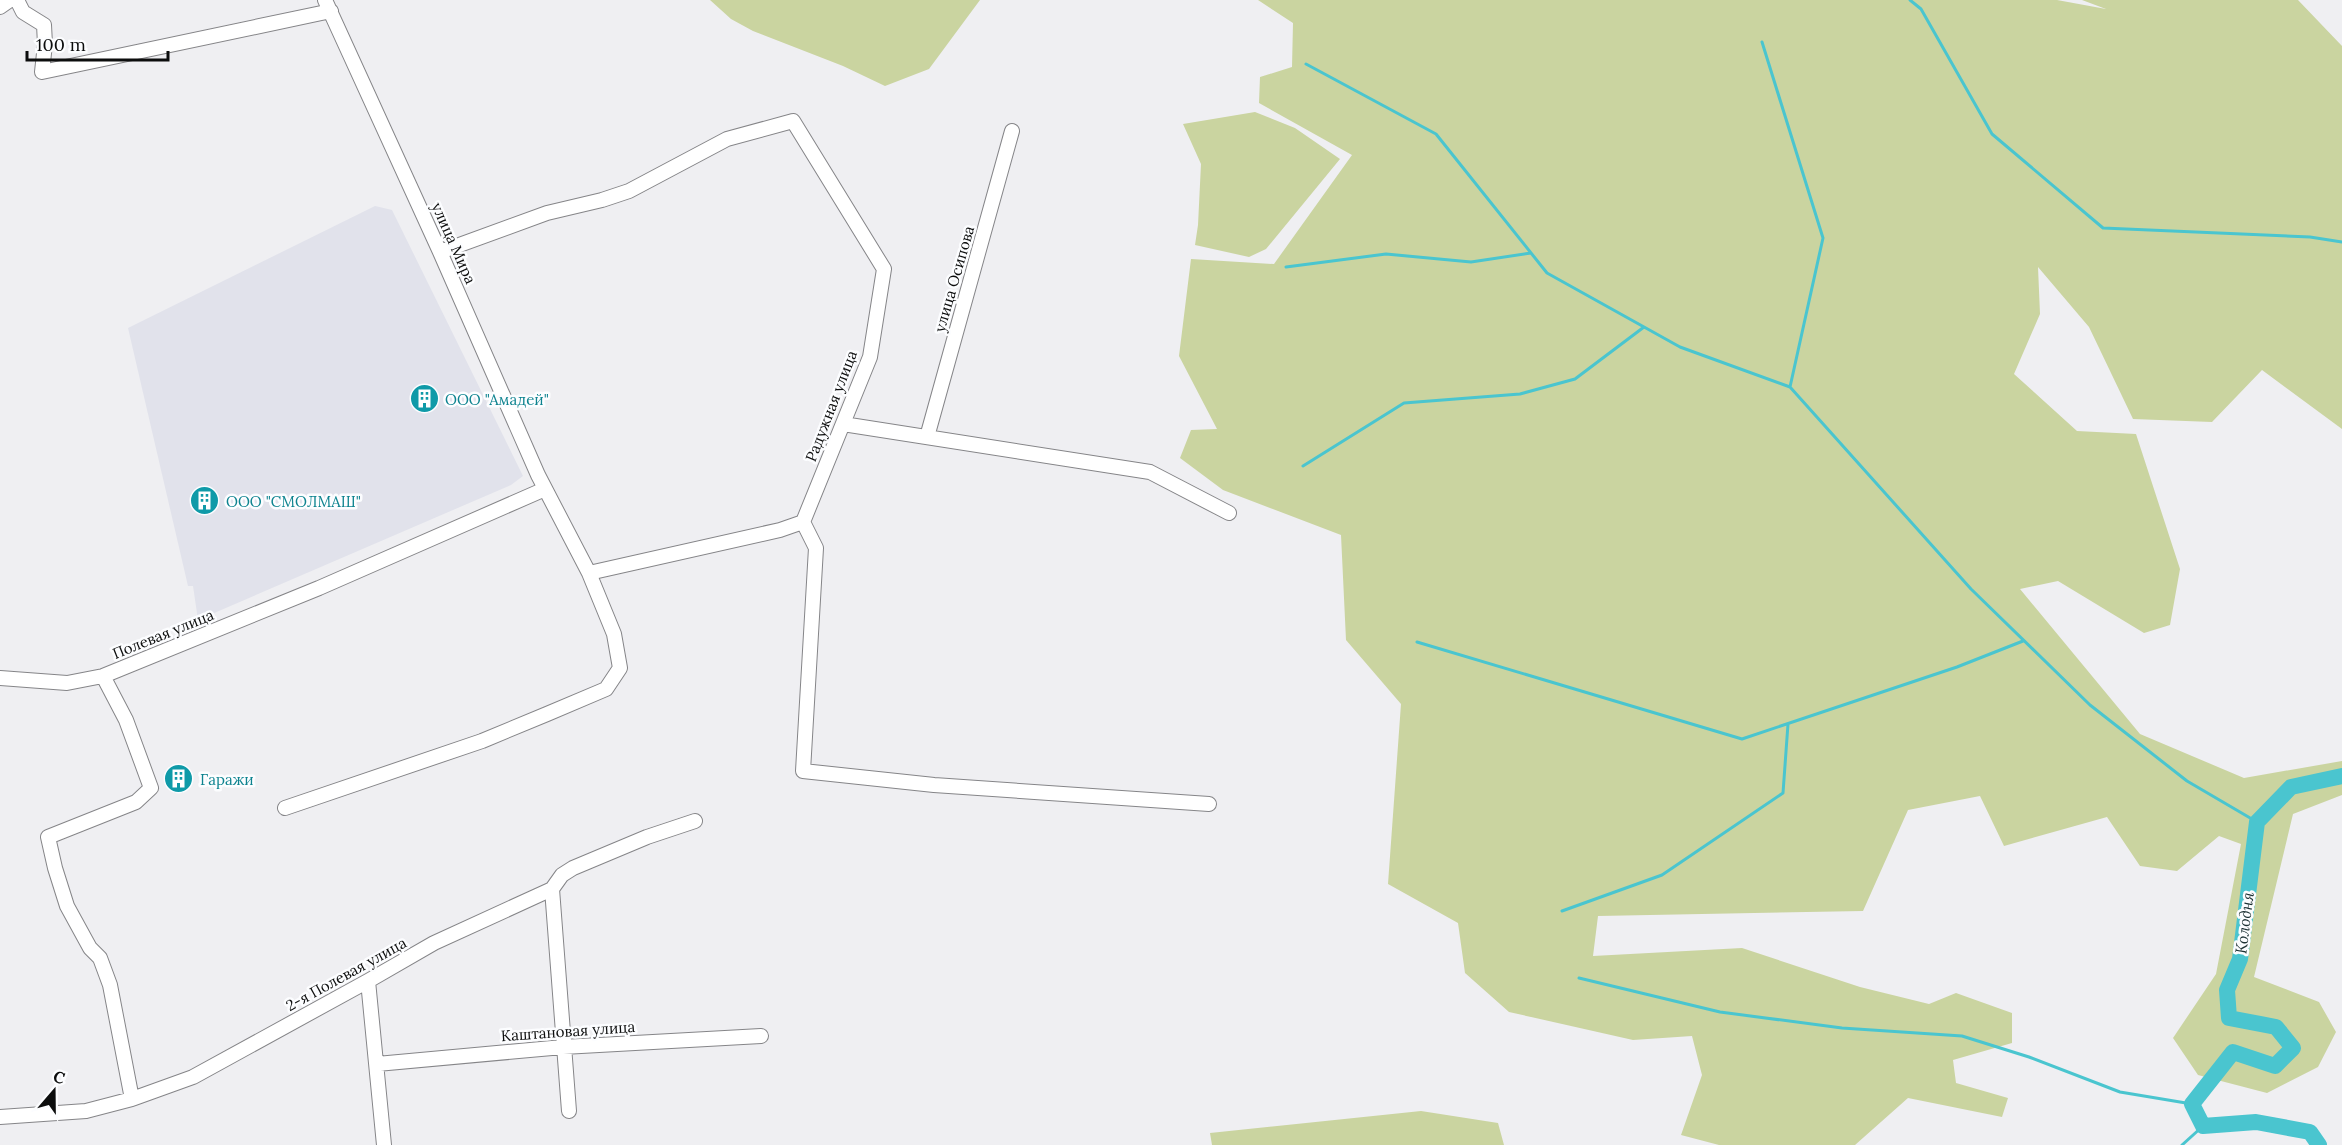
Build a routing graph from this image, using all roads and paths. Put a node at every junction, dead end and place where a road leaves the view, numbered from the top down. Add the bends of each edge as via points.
1 (10, 0) edge
2 (16, 0) edge
3 (328, 6) edge
4 (0, 7) edge
5 (1012, 131) dead end
6 (440, 252) junction
7 (843, 424) junction
8 (927, 437) junction
9 (544, 489) junction
10 (1229, 513) dead end
11 (803, 522) junction
12 (589, 573) junction
13 (104, 676) junction
14 (0, 678) edge
15 (1209, 804) dead end
16 (285, 808) dead end
17 (695, 821) dead end
18 (552, 889) junction
19 (368, 981) junction
20 (761, 1036) dead end
21 (563, 1047) junction
22 (377, 1064) junction
23 (132, 1099) junction
24 (569, 1111) dead end
25 (0, 1117) edge
26 (384, 1145) edge

1 - 4 street
2 - 3 street, улица Мира via 23,12 44,26 42,72
3 - 6 street, улица Мира
5 - 8 street, улица Осипова
6 - 7 street, Радужная улица via 547,213 629,191 727,139 793,121 884,269 870,357
6 - 9 street, улица Мира
7 - 8 street
7 - 11 street, Радужная улица
8 - 10 street via 1150,472
9 - 12 street
9 - 13 street, Полевая улица via 319,588
11 - 12 street
11 - 15 street via 816,548 803,771 934,785
12 - 16 street via 614,634 620,668 606,689 482,741
13 - 14 street via 67,683
13 - 23 street, Полевая улица via 126,720 151,788 136,802 48,837 67,906 90,948 100,958 111,985
17 - 18 street, 2-я Полевая улица via 573,868
18 - 19 street, 2-я Полевая улица via 434,943
18 - 21 street
19 - 22 street
19 - 23 street, 2-я Полевая улица via 193,1077
20 - 21 street, Каштановая улица
21 - 22 street, Каштановая улица
21 - 24 street
22 - 26 street
23 - 25 street, 2-я Полевая улица via 86,1111

